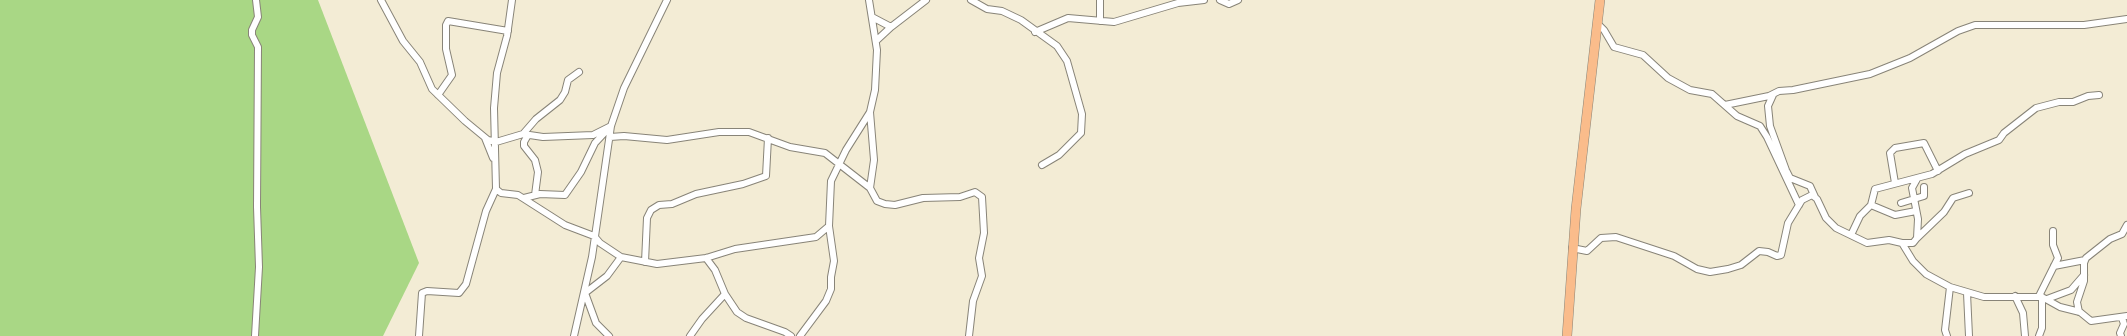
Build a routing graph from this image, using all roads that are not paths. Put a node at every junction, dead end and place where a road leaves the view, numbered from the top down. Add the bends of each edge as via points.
1 (256, 0) edge
2 (512, 0) edge
3 (667, 0) edge
4 (868, 0) edge
5 (926, 0) edge
6 (971, 0) edge
7 (1100, 0) edge
8 (1204, 0) edge
9 (1220, 0) edge
10 (1238, 0) edge
11 (1600, 0) edge
12 (383, 1) edge
13 (872, 17) junction
14 (2127, 19) edge
15 (1100, 20) junction
16 (1598, 24) junction
17 (891, 27) junction
18 (508, 31) junction
19 (1035, 32) junction
20 (877, 40) junction
21 (579, 72) dead end
22 (1774, 94) junction
23 (438, 95) junction
24 (2099, 95) dead end
25 (1725, 105) junction
26 (870, 112) junction
27 (611, 126) junction
28 (526, 135) junction
29 (610, 137) junction
30 (485, 138) junction
31 (768, 138) junction
32 (496, 142) junction
33 (840, 165) junction
34 (1042, 165) dead end
35 (495, 166) junction
36 (1938, 171) junction
37 (1917, 179) junction
38 (1909, 180) junction
39 (1895, 183) junction
40 (1924, 187) dead end
41 (870, 188) junction
42 (1912, 188) junction
43 (496, 189) junction
44 (1969, 193) dead end
45 (535, 195) junction
46 (1815, 197) junction
47 (524, 198) junction
48 (1914, 200) junction
49 (1902, 203) dead end
50 (1799, 205) junction
51 (1870, 205) junction
52 (1916, 211) junction
53 (2127, 225) edge
54 (829, 226) junction
55 (2053, 231) dead end
56 (594, 236) junction
57 (1851, 236) junction
58 (1918, 238) junction
59 (1902, 243) junction
60 (1572, 248) junction
61 (621, 257) junction
62 (706, 258) junction
63 (2085, 260) junction
64 (645, 262) junction
65 (2054, 266) junction
66 (2084, 275) junction
67 (1950, 287) junction
68 (585, 293) junction
69 (1967, 293) junction
70 (725, 294) junction
71 (2015, 296) junction
72 (2043, 298) junction
73 (2079, 312) junction
74 (2125, 317) edge
75 (254, 336) edge
76 (419, 336) edge
77 (574, 336) edge
78 (609, 336) edge
79 (690, 336) edge
80 (791, 336) edge
81 (800, 336) edge
82 (969, 336) edge
83 (1567, 336) edge
84 (1947, 336) edge
85 (1969, 336) edge
86 (2025, 336) edge
87 (2039, 336) edge
88 (2121, 336) edge

1 - 75 street via 258,17 252,35 258,47 259,267
2 - 18 street
3 - 27 street via 624,88
4 - 13 street
5 - 17 street
6 - 19 street via 987,10 1009,14 1022,20
7 - 15 street
8 - 15 street via 1178,3 1114,22
9 - 10 street via 1229,4
11 - 16 highway
12 - 23 street via 402,42 420,62 430,87
13 - 17 street
13 - 20 street
14 - 22 street via 2084,25 1986,24 1968,27 1939,40 1910,58 1870,74
15 - 19 street via 1071,17
16 - 25 street via 1614,47 1643,55 1668,78 1690,90 1712,94
16 - 60 highway
17 - 20 street
18 - 23 street via 448,21 446,49 452,75
18 - 32 street via 496,73
19 - 34 street via 1056,46 1065,56 1082,114 1080,136 1059,155
20 - 26 street via 875,90
21 - 28 street via 568,80 560,100 536,119
22 - 25 street
22 - 46 street via 1770,97 1768,106 1770,126 1786,170 1790,178 1810,186
23 - 30 street
24 - 36 street via 2036,108 2004,133 1999,140 1965,154
25 - 50 street via 1737,116 1760,126 1763,130
26 - 33 street via 846,150
26 - 41 street via 874,160
27 - 28 street via 593,135
27 - 29 street
27 - 45 street via 596,143 565,195
28 - 32 street
28 - 45 street via 524,146 535,160 537,170
29 - 31 street via 667,140 744,131
29 - 56 street
30 - 32 street
30 - 35 street
31 - 33 street via 790,147 821,151
31 - 64 street via 766,176 743,184 696,194 672,204 659,205 651,210 647,218
32 - 35 street
33 - 41 street
33 - 54 street via 830,184
35 - 43 street
36 - 37 street
36 - 39 street via 1924,143 1895,148 1890,153
37 - 38 street
37 - 42 street
38 - 39 street
38 - 42 street
39 - 51 street via 1875,189
40 - 48 street via 1925,196
41 - 82 street via 877,201 890,205 930,198 960,197 972,192 980,194 984,233 980,258 982,275 972,308
42 - 48 street
43 - 47 street via 498,192
43 - 76 street via 486,211 462,292 427,290 422,293
44 - 58 street via 1953,198 1944,212
45 - 47 street
46 - 50 street via 1804,198
46 - 57 street via 1829,222
47 - 56 street via 565,225
48 - 49 street
48 - 52 street
50 - 60 street via 1788,223 1781,255 1759,251 1741,265 1716,272 1697,269 1674,256 1616,237 1601,238 1587,251
51 - 52 street via 1895,215
51 - 57 street via 1860,216
52 - 58 street
53 - 63 street via 2123,233 2110,239
54 - 62 street via 816,237 735,249
54 - 81 street via 834,261 831,289 826,301
55 - 65 street via 2052,245 2058,257
56 - 61 street
56 - 68 street
57 - 59 street via 1867,243 1889,240
58 - 59 street via 1913,243
59 - 67 street via 1913,261 1926,274
60 - 83 highway
61 - 64 street
61 - 68 street via 607,276
62 - 64 street via 661,264
62 - 70 street via 718,276
63 - 65 street
63 - 66 street
65 - 72 street
66 - 72 street via 2071,290
66 - 73 street via 2084,283 2077,302
67 - 69 street
67 - 84 street
68 - 77 street
68 - 78 street via 596,323
69 - 71 street via 1988,297
69 - 85 street
70 - 79 street
70 - 80 street via 740,315
71 - 72 street
71 - 86 street via 2022,313
72 - 73 street via 2060,307
72 - 87 street via 2042,328
73 - 74 street via 2091,321
74 - 88 street

